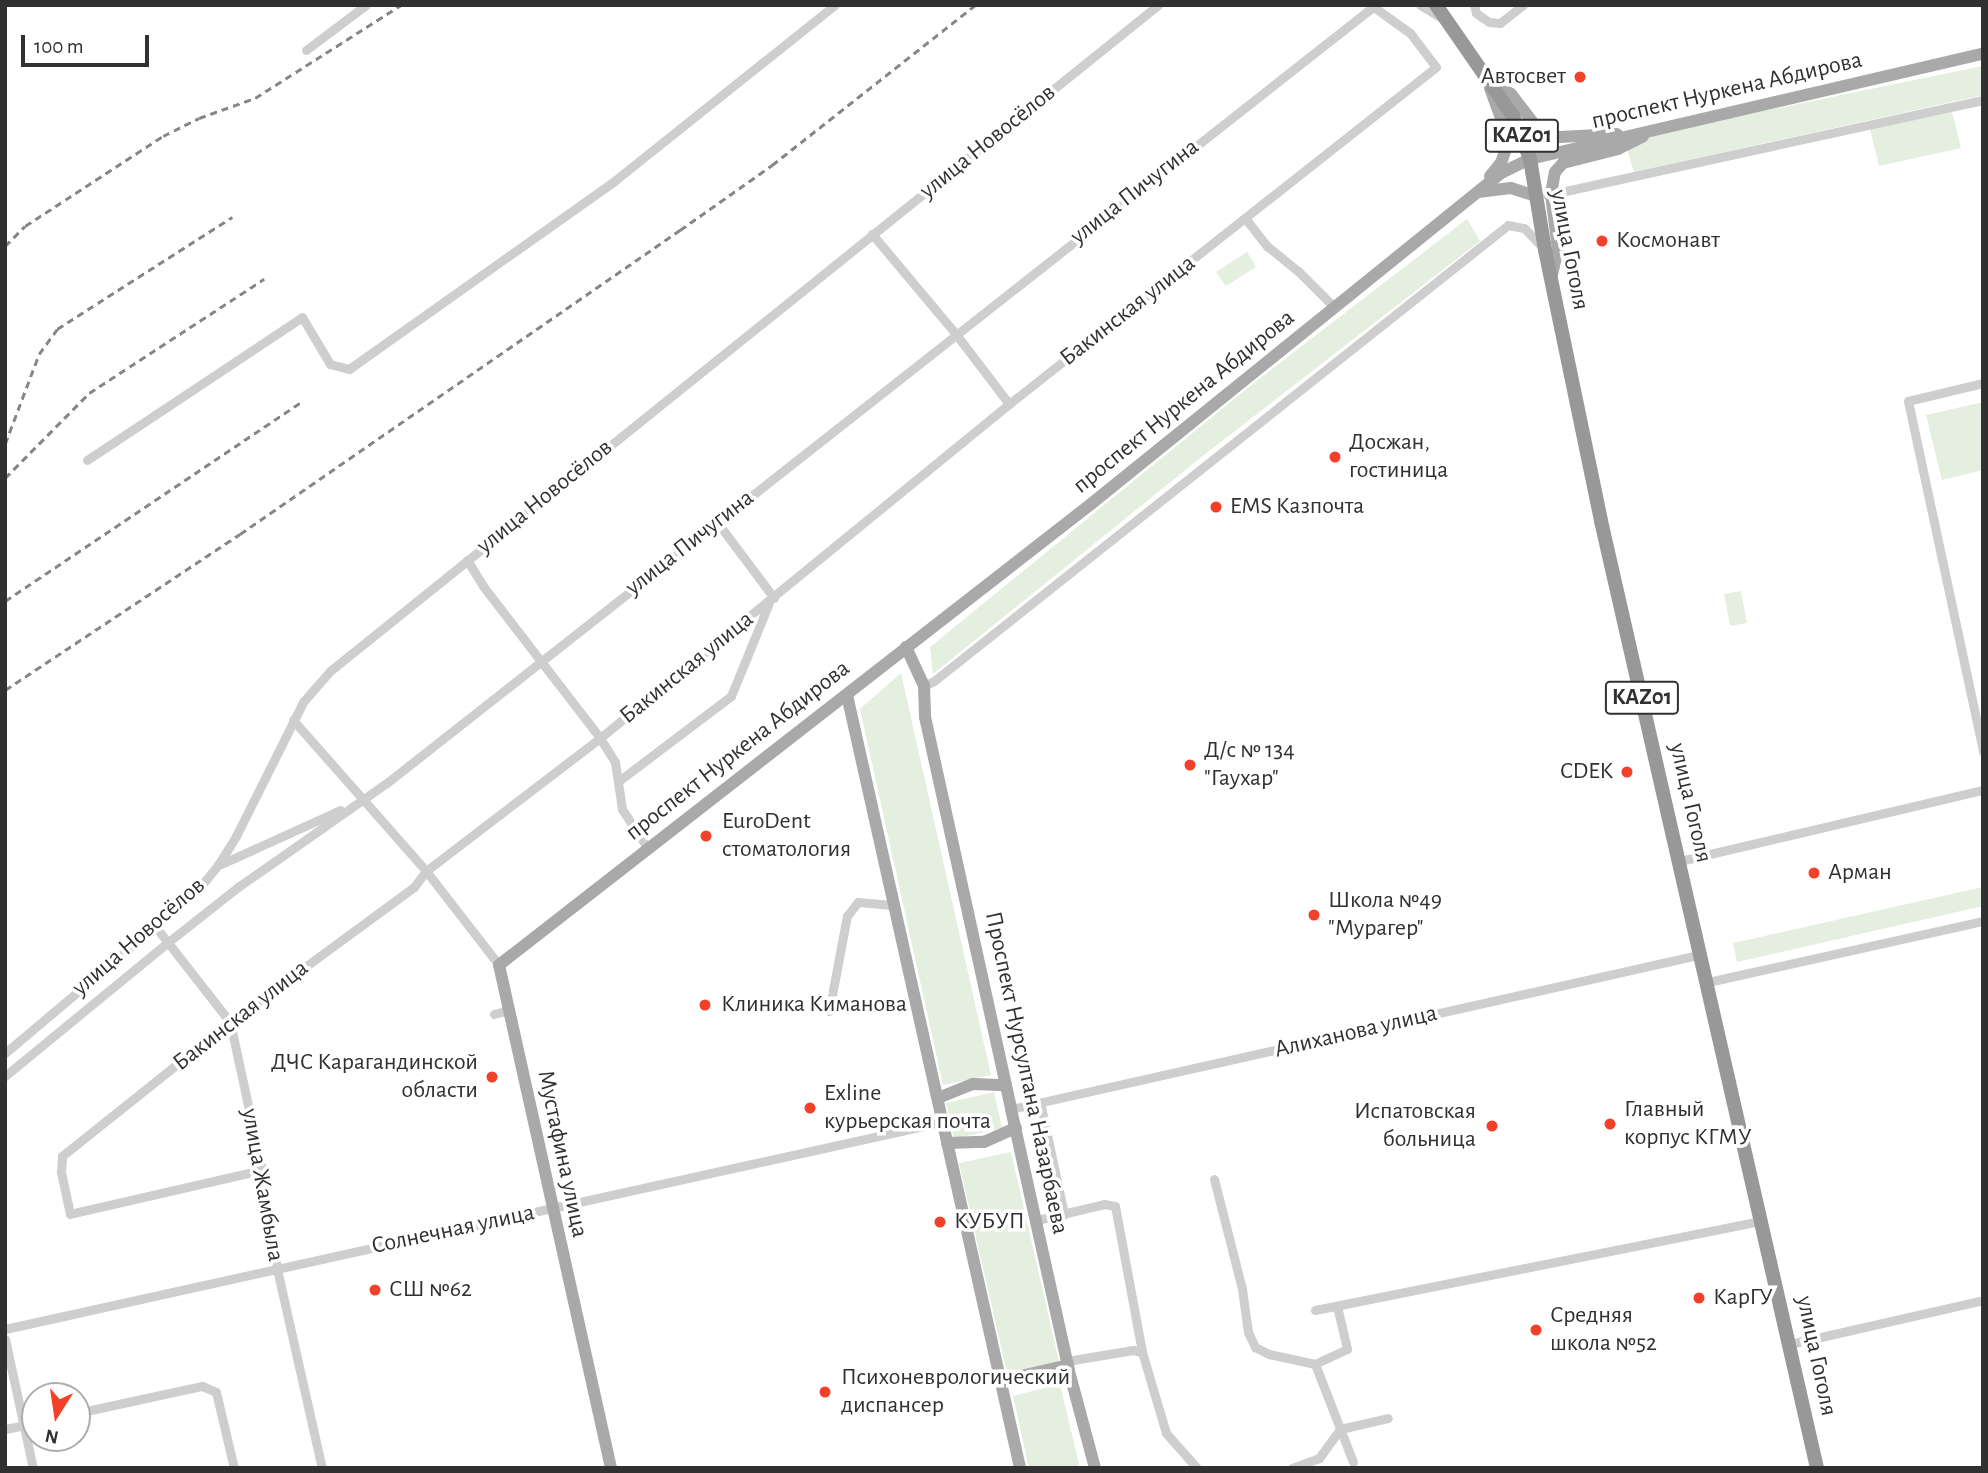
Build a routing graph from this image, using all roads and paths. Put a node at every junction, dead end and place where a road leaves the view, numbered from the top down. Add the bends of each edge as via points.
1 (366, 5) edge
2 (835, 5) edge
3 (1158, 5) edge
4 (1420, 5) edge
5 (1436, 5) edge
6 (1446, 5) edge
7 (1474, 5) edge
8 (1523, 5) edge
9 (1372, 6) edge
10 (1451, 23) junction
11 (306, 50) dead end
12 (1983, 54) edge
13 (1488, 78) junction
14 (1983, 100) edge
15 (1655, 129) junction
16 (1631, 134) junction
17 (1530, 159) junction
18 (1481, 189) junction
19 (1552, 194) junction
20 (1535, 196) junction
21 (1245, 218) junction
22 (872, 234) junction
23 (1545, 250) junction
24 (1551, 279) junction
25 (1335, 308) junction
26 (955, 333) junction
27 (1983, 383) edge
28 (1009, 404) junction
29 (87, 460) dead end
30 (717, 523) junction
31 (467, 560) junction
32 (772, 600) junction
33 (906, 647) junction
34 (541, 662) junction
35 (924, 686) junction
36 (847, 695) junction
37 (293, 720) junction
38 (600, 738) junction
39 (1983, 752) edge
40 (620, 779) junction
41 (1983, 790) edge
42 (361, 800) junction
43 (647, 847) junction
44 (1680, 861) junction
45 (218, 865) junction
46 (426, 871) junction
47 (892, 905) junction
48 (1983, 921) edge
49 (155, 926) junction
50 (167, 943) junction
51 (1702, 954) junction
52 (499, 965) junction
53 (1708, 982) junction
54 (509, 1010) junction
55 (829, 1011) dead end
56 (494, 1014) dead end
57 (230, 1022) junction
58 (5, 1053) edge
59 (5, 1076) edge
60 (1006, 1085) junction
61 (938, 1098) junction
62 (1040, 1102) junction
63 (1011, 1109) junction
64 (942, 1122) junction
65 (1016, 1128) junction
66 (947, 1143) junction
67 (262, 1170) junction
68 (1214, 1179) dead end
69 (552, 1209) junction
70 (1064, 1214) junction
71 (1037, 1220) junction
72 (1762, 1221) junction
73 (276, 1269) junction
74 (1983, 1300) edge
75 (1337, 1306) junction
76 (1315, 1310) dead end
77 (5, 1329) edge
78 (5, 1339) edge
79 (1790, 1344) junction
80 (1142, 1352) junction
81 (1068, 1363) junction
82 (1315, 1364) junction
83 (1000, 1381) junction
84 (21, 1393) edge
85 (91, 1410) edge
86 (1388, 1418) dead end
87 (1340, 1429) junction
88 (1353, 1462) dead end
89 (234, 1468) edge
90 (322, 1468) edge
91 (611, 1468) edge
92 (1020, 1468) edge
93 (1095, 1468) edge
94 (1197, 1468) edge
95 (1292, 1468) edge
96 (1817, 1468) edge

1 - 11 street
2 - 29 street via 613,182 349,369 330,364 302,317
3 - 22 street, улица Новосёлов
4 - 10 street
5 - 10 highway, улица Гоголя / KАZ01
6 - 10 street
7 - 8 street via 1476,13 1500,23
9 - 21 street, Бакинская улица via 1410,33 1436,67
9 - 26 street, улица Пичугина
10 - 13 highway, улица Гоголя / KАZ01
12 - 15 main road, проспект Нуркена Абдирова
13 - 16 main road via 1511,94 1538,128 1550,135
13 - 17 highway, улица Гоголя / KАZ01 via 1513,116
13 - 18 main road via 1509,141 1501,163
14 - 19 street
15 - 16 main road, проспект Нуркена Абдирова
15 - 19 main road via 1618,149 1563,163 1555,172
16 - 17 main road, проспект Нуркена Абдирова
17 - 18 main road, проспект Нуркена Абдирова
17 - 20 highway, улица Гоголя / KАZ01
18 - 20 main road via 1511,188
18 - 25 main road, проспект Нуркена Абдирова
19 - 20 street
19 - 24 main road via 1559,249
20 - 23 highway, улица Гоголя / KАZ01
21 - 25 street via 1267,246
21 - 28 street, Бакинская улица
22 - 26 street
22 - 31 street, улица Новосёлов
23 - 24 highway, улица Гоголя / KАZ01
23 - 35 street via 1524,228 1508,225
24 - 44 highway, улица Гоголя / KАZ01 via 1601,521
25 - 33 main road, проспект Нуркена Абдирова
26 - 28 street
26 - 30 street, улица Пичугина
27 - 39 street via 1908,401
28 - 32 street, Бакинская улица
30 - 32 street
30 - 34 street, улица Пичугина
31 - 34 street
31 - 37 street, улица Новосёлов via 330,671
32 - 38 street, Бакинская улица
32 - 40 street via 731,696
33 - 35 main road
33 - 36 main road, проспект Нуркена Абдирова
34 - 38 street
34 - 42 street, улица Пичугина
35 - 60 main road, Проспект Нурсултана Назарбаева via 925,717
36 - 43 main road, проспект Нуркена Абдирова
36 - 47 main road
37 - 42 street, Мустафина улица
37 - 45 street, улица Новосёлов
38 - 40 street
38 - 46 street, Бакинская улица
40 - 43 street via 622,809
41 - 44 street
42 - 45 street
42 - 46 street, Мустафина улица
42 - 50 street, улица Пичугина
43 - 52 main road, проспект Нуркена Абдирова
44 - 51 highway, улица Гоголя / KАZ01
45 - 49 street, улица Новосёлов
46 - 52 street, Мустафина улица
46 - 57 street, Бакинская улица via 407,892
47 - 55 street via 858,902 847,916
47 - 61 main road
48 - 53 street
49 - 50 street, улица Жамбыла
49 - 58 street, улица Новосёлов
50 - 57 street, улица Жамбыла
50 - 59 street, улица Пичугина
51 - 53 highway, улица Гоголя / KАZ01
51 - 62 street, Алиханова улица
52 - 54 main road, Мустафина улица
53 - 72 highway, улица Гоголя / KАZ01
54 - 56 street
54 - 69 main road, Мустафина улица
57 - 67 street, улица Жамбыла
57 - 67 street, Бакинская улица via 62,1156 70,1214
60 - 61 main road via 973,1084
60 - 63 main road, Проспект Нурсултана Назарбаева
61 - 64 main road
62 - 63 street, Алиханова улица
62 - 70 street
63 - 65 main road, Проспект Нурсултана Назарбаева
64 - 66 main road
64 - 69 street, Солнечная улица
65 - 66 main road via 984,1142
65 - 71 main road, Проспект Нурсултана Назарбаева
66 - 83 main road
67 - 73 street, улица Жамбыла
68 - 82 street via 1255,1347
69 - 73 street, Солнечная улица
69 - 91 main road, Мустафина улица
70 - 71 street
70 - 80 street via 1104,1204 1115,1206
71 - 81 main road, Проспект Нурсултана Назарбаева
72 - 75 street
72 - 79 highway, улица Гоголя / KАZ01
73 - 77 street, Солнечная улица
73 - 90 street, улица Жамбыла
74 - 79 street
75 - 76 street
75 - 82 street via 1347,1349
78 - 84 street
79 - 96 highway, улица Гоголя / KАZ01
80 - 81 street
80 - 94 street via 1166,1433
81 - 83 main road
81 - 93 main road, Проспект Нурсултана Назарбаева
82 - 87 street
83 - 92 main road
85 - 89 street via 202,1386 216,1392
86 - 87 street
87 - 88 street
87 - 95 street via 1319,1458

